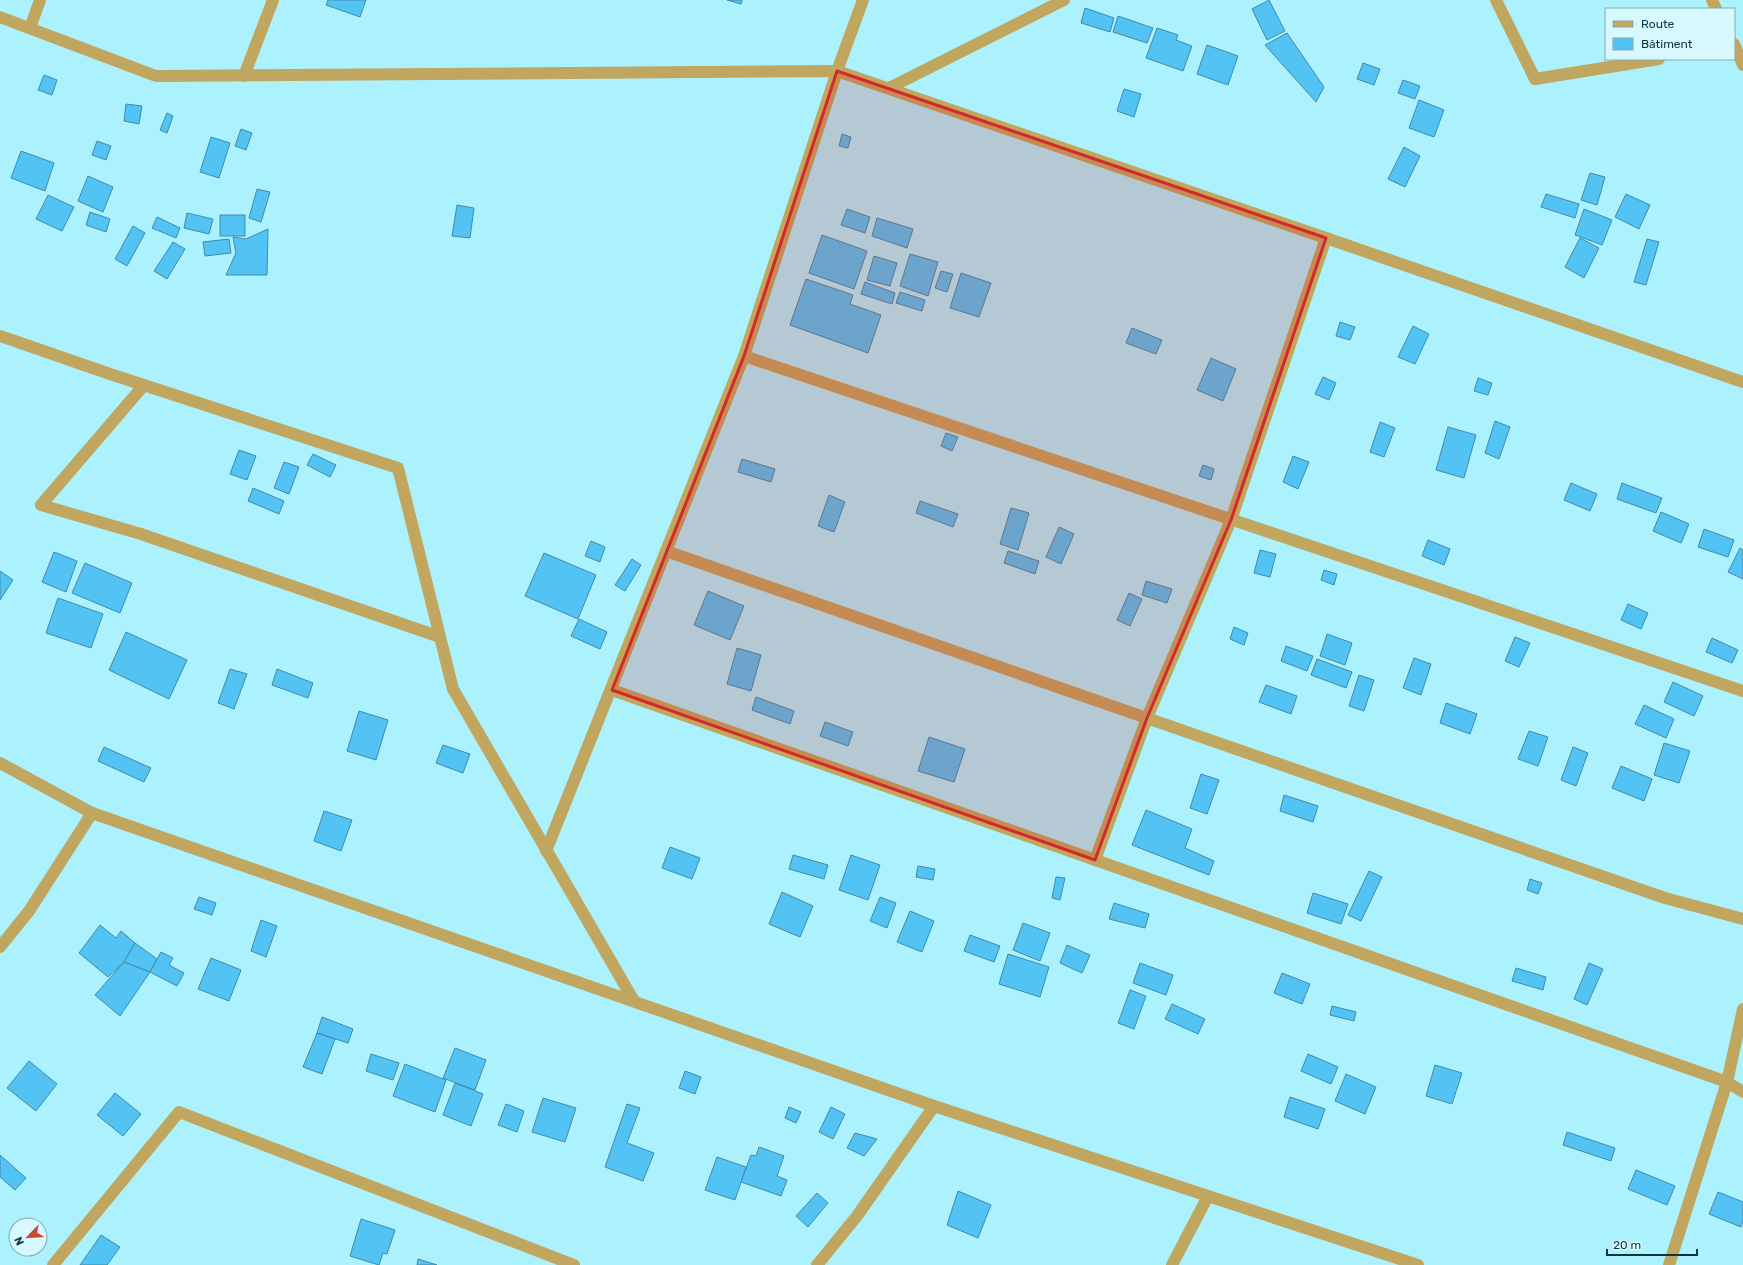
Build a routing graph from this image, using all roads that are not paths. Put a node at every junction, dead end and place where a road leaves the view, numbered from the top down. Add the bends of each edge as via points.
1 (40, 0) edge
2 (273, 0) edge
3 (863, 0) edge
4 (1064, 0) edge
5 (1496, 0) edge
6 (0, 17) edge
7 (30, 28) junction
8 (1737, 46) edge
9 (1653, 60) edge
10 (1743, 65) edge
11 (837, 72) junction
12 (244, 76) junction
13 (889, 88) junction
14 (1326, 238) junction
15 (0, 336) edge
16 (744, 356) junction
17 (1743, 382) edge
18 (144, 385) junction
19 (1231, 520) junction
20 (666, 551) junction
21 (440, 637) junction
22 (612, 690) junction
23 (1743, 691) edge
24 (1147, 718) junction
25 (0, 763) edge
26 (92, 814) junction
27 (546, 851) junction
28 (1095, 860) junction
29 (1743, 919) edge
30 (0, 947) edge
31 (634, 1001) junction
32 (1743, 1009) edge
33 (1727, 1082) junction
34 (1743, 1092) edge
35 (934, 1106) junction
36 (1208, 1196) junction
37 (53, 1265) edge
38 (574, 1265) edge
39 (817, 1265) edge
40 (1172, 1265) edge
41 (1418, 1265) edge
42 (1669, 1265) edge

1 - 7 street
2 - 12 street
3 - 11 street
4 - 13 street
5 - 9 street via 1535,79
6 - 7 street
7 - 12 street via 156,76
8 - 10 street
11 - 12 street
11 - 13 street
11 - 16 street
13 - 14 street
14 - 17 street
14 - 19 street
15 - 18 street
16 - 19 street
16 - 20 street
18 - 21 street via 398,468
18 - 21 street via 41,506 141,534
19 - 23 street
19 - 24 street
20 - 22 street
20 - 24 street
21 - 27 street via 453,689
22 - 27 street
22 - 28 street
24 - 28 street
24 - 29 street via 1665,898
25 - 26 street
26 - 30 street via 29,911
26 - 31 street
27 - 31 street
28 - 33 street
31 - 35 street
32 - 33 street
33 - 34 street
33 - 42 street
35 - 36 street
35 - 39 street via 857,1216
36 - 40 street
36 - 41 street
37 - 38 street via 179,1112

